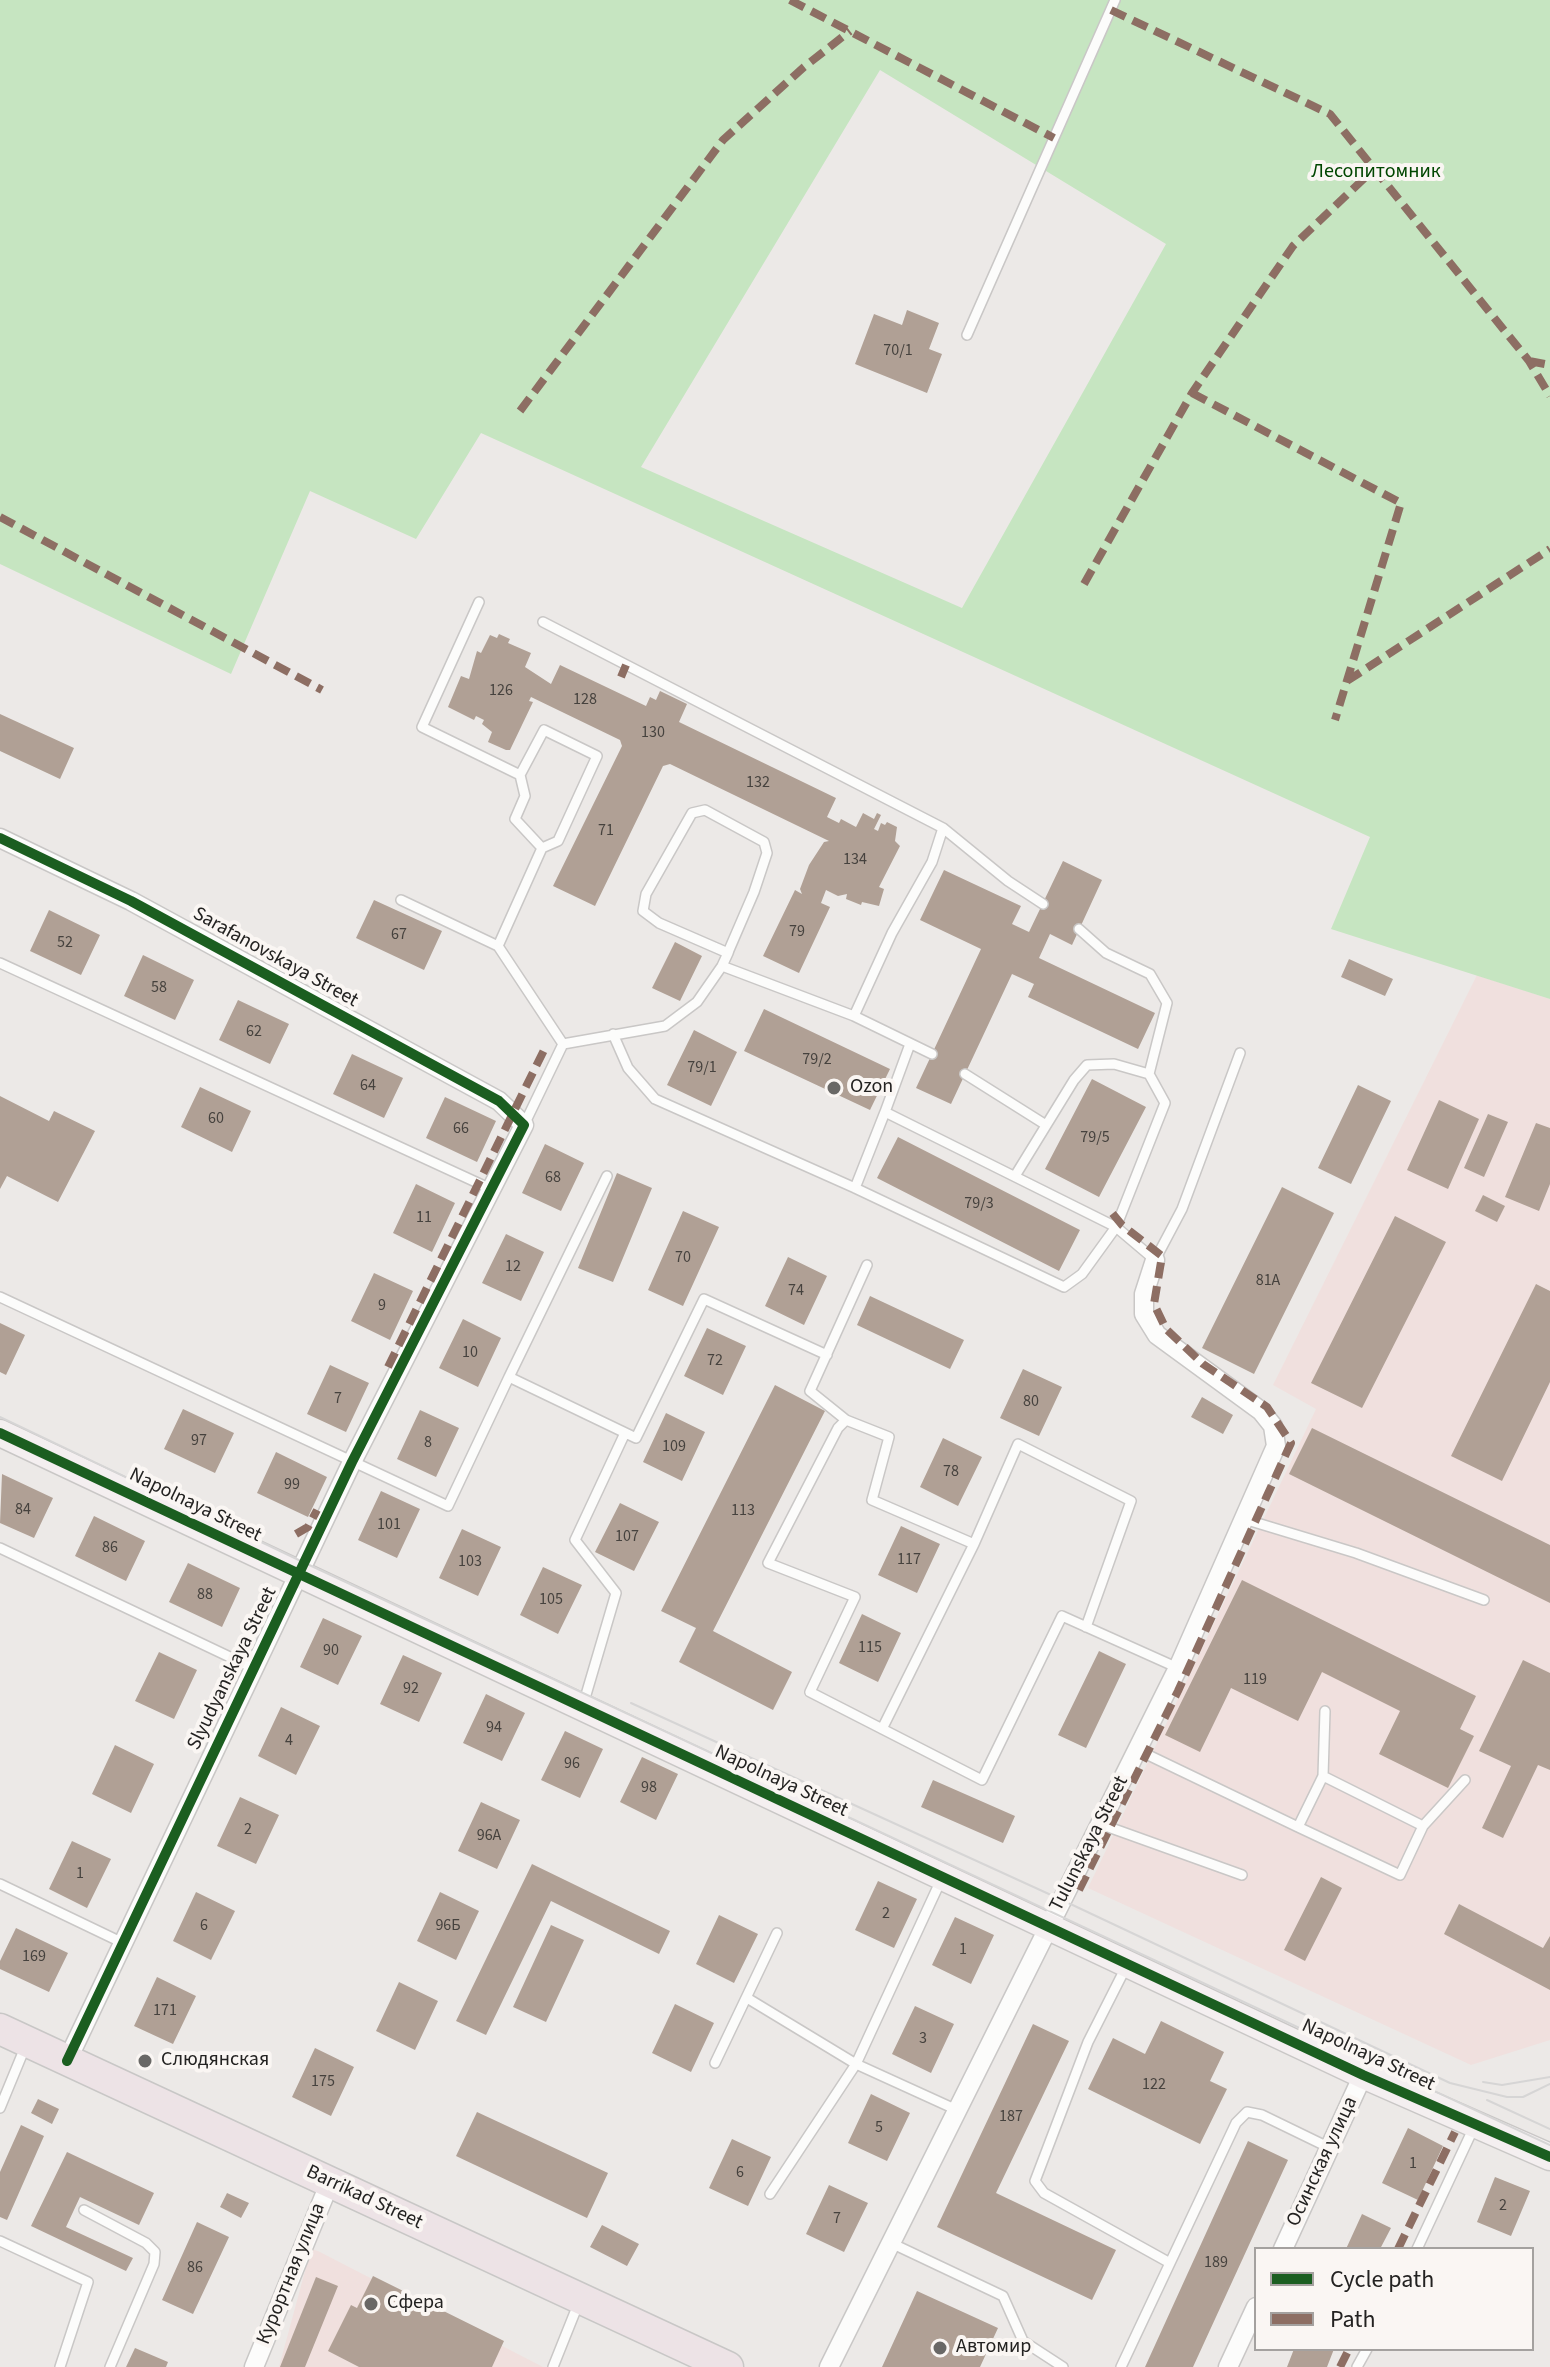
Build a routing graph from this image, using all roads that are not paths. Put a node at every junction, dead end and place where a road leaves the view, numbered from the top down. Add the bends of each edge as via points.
1 (1115, 0) edge
2 (967, 335) dead end
3 (479, 602) dead end
4 (543, 622) dead end
5 (520, 775) junction
6 (943, 828) junction
7 (0, 838) edge
8 (542, 848) junction
9 (401, 900) dead end
10 (1043, 904) dead end
11 (1079, 929) dead end
12 (498, 946) junction
13 (728, 953) junction
14 (0, 963) edge
15 (722, 966) junction
16 (854, 1016) junction
17 (613, 1034) junction
18 (563, 1044) junction
19 (910, 1044) junction
20 (1240, 1053) dead end
21 (932, 1054) dead end
22 (965, 1074) dead end
23 (1149, 1074) junction
24 (885, 1112) junction
25 (524, 1125) junction
26 (1046, 1125) junction
27 (607, 1176) dead end
28 (1015, 1176) junction
29 (855, 1188) junction
30 (492, 1190) junction
31 (1116, 1227) junction
32 (1155, 1260) junction
33 (867, 1265) dead end
34 (0, 1297) edge
35 (827, 1355) junction
36 (509, 1377) junction
37 (846, 1420) junction
38 (0, 1433) edge
39 (625, 1433) junction
40 (352, 1462) junction
41 (1244, 1519) junction
42 (974, 1544) junction
43 (0, 1548) edge
44 (299, 1575) junction
45 (1484, 1600) dead end
46 (1086, 1627) junction
47 (253, 1668) junction
48 (1178, 1668) junction
49 (582, 1708) junction
50 (1325, 1711) dead end
51 (882, 1729) junction
52 (1137, 1749) junction
53 (1323, 1776) junction
54 (1465, 1780) dead end
55 (1100, 1824) junction
56 (1423, 1826) junction
57 (1298, 1827) junction
58 (1242, 1875) dead end
59 (942, 1877) junction
60 (0, 1884) edge
61 (1048, 1927) junction
62 (777, 1933) dead end
63 (123, 1943) junction
64 (1128, 1964) junction
65 (747, 1998) junction
66 (13, 2036) edge
67 (67, 2061) junction
68 (715, 2063) dead end
69 (856, 2064) junction
70 (1363, 2075) junction
71 (0, 2108) edge
72 (957, 2110) junction
73 (1476, 2124) junction
74 (1330, 2148) junction
75 (1550, 2157) edge
76 (330, 2182) junction
77 (770, 2194) dead end
78 (84, 2210) dead end
79 (0, 2241) edge
80 (891, 2243) junction
81 (1284, 2247) edge
82 (1418, 2247) edge
83 (1170, 2263) junction
84 (581, 2299) junction
85 (1254, 2311) edge
86 (265, 2339) junction
87 (60, 2367) edge
88 (110, 2367) edge
89 (243, 2367) edge
90 (254, 2367) edge
91 (553, 2367) edge
92 (728, 2367) edge
93 (829, 2367) edge
94 (1063, 2367) edge
95 (1121, 2367) edge
96 (1228, 2367) edge

1 - 2 lane
3 - 5 lane via 422,727
4 - 6 lane
5 - 8 lane via 525,796 515,819
5 - 8 lane via 544,730 597,756 558,841
6 - 10 lane
6 - 16 lane via 932,862
7 - 25 street, Sarafanovskaya Street via 131,901 499,1101
8 - 12 lane
9 - 12 lane
11 - 23 lane via 1106,953 1150,974 1167,1003
12 - 18 lane
13 - 13 lane via 767,853 764,842 705,810 692,813 646,894 643,911
13 - 15 lane
14 - 30 lane
15 - 16 lane
15 - 17 lane via 697,1002 665,1026
16 - 19 lane
17 - 18 lane
17 - 29 lane via 628,1068 655,1099
18 - 25 lane, Slyudyanskaya Street
19 - 21 lane
19 - 24 lane
20 - 32 lane via 1182,1209
22 - 26 lane
23 - 26 lane via 1114,1064 1087,1065
23 - 31 lane via 1165,1103
24 - 28 lane
24 - 29 lane
25 - 30 street, Slyudyanskaya Street
26 - 28 lane
27 - 36 lane
28 - 31 lane
29 - 31 lane via 1064,1287 1082,1274
30 - 40 street, Slyudyanskaya Street
31 - 32 lane
32 - 41 street, Tulunskaya Street via 1144,1314 1157,1335 1261,1411 1273,1426 1276,1446
33 - 35 lane
34 - 40 lane
35 - 37 lane via 810,1391
35 - 39 lane via 704,1299 636,1438
36 - 39 lane
36 - 40 lane via 448,1506
37 - 42 lane via 889,1437 872,1500
37 - 51 lane via 768,1563 855,1597 810,1692
38 - 44 street, Napolnaya Street
39 - 49 lane via 575,1540 616,1593
40 - 44 street, Slyudyanskaya Street
41 - 45 lane
41 - 48 street, Tulunskaya Street
42 - 46 lane via 1018,1444 1131,1501
42 - 51 lane
43 - 47 lane
44 - 47 street, Slyudyanskaya Street
44 - 49 street, Napolnaya Street
46 - 48 lane
46 - 51 lane via 1062,1616 982,1780
47 - 63 street, Slyudyanskaya Street
48 - 52 street, Tulunskaya Street
49 - 59 street, Napolnaya Street
50 - 53 lane
52 - 55 street, Tulunskaya Street
52 - 57 lane
53 - 56 lane
53 - 57 lane
54 - 56 lane
55 - 58 lane
55 - 61 street, Tulunskaya Street
56 - 57 lane via 1400,1875
59 - 61 street, Napolnaya Street
59 - 69 lane
60 - 63 lane
61 - 64 street, Napolnaya Street
61 - 72 street, Tulunskaya Street
62 - 65 lane
63 - 67 street, Slyudyanskaya Street
64 - 70 street, Napolnaya Street
64 - 83 lane via 1088,2042 1035,2181 1044,2193
65 - 68 lane
65 - 69 lane
66 - 67 main road, Barrikad Street
66 - 71 lane
67 - 76 main road, Barrikad Street
69 - 72 lane
69 - 77 lane
70 - 73 street, Napolnaya Street
70 - 74 street, Осинская улица
72 - 80 street, Tulunskaya Street
73 - 75 street, Napolnaya Street
73 - 82 lane
74 - 81 street, Осинская улица
74 - 83 lane via 1247,2112 1236,2123
76 - 84 main road, Barrikad Street
76 - 86 street, Курортная улица
78 - 88 lane via 155,2252
79 - 87 lane via 88,2282
80 - 93 street, Tulunskaya Street
80 - 94 lane via 1003,2296 1023,2341
83 - 95 lane
84 - 91 lane
84 - 92 main road, Barrikad Street
85 - 96 street
86 - 89 lane
86 - 90 street, Курортная улица

